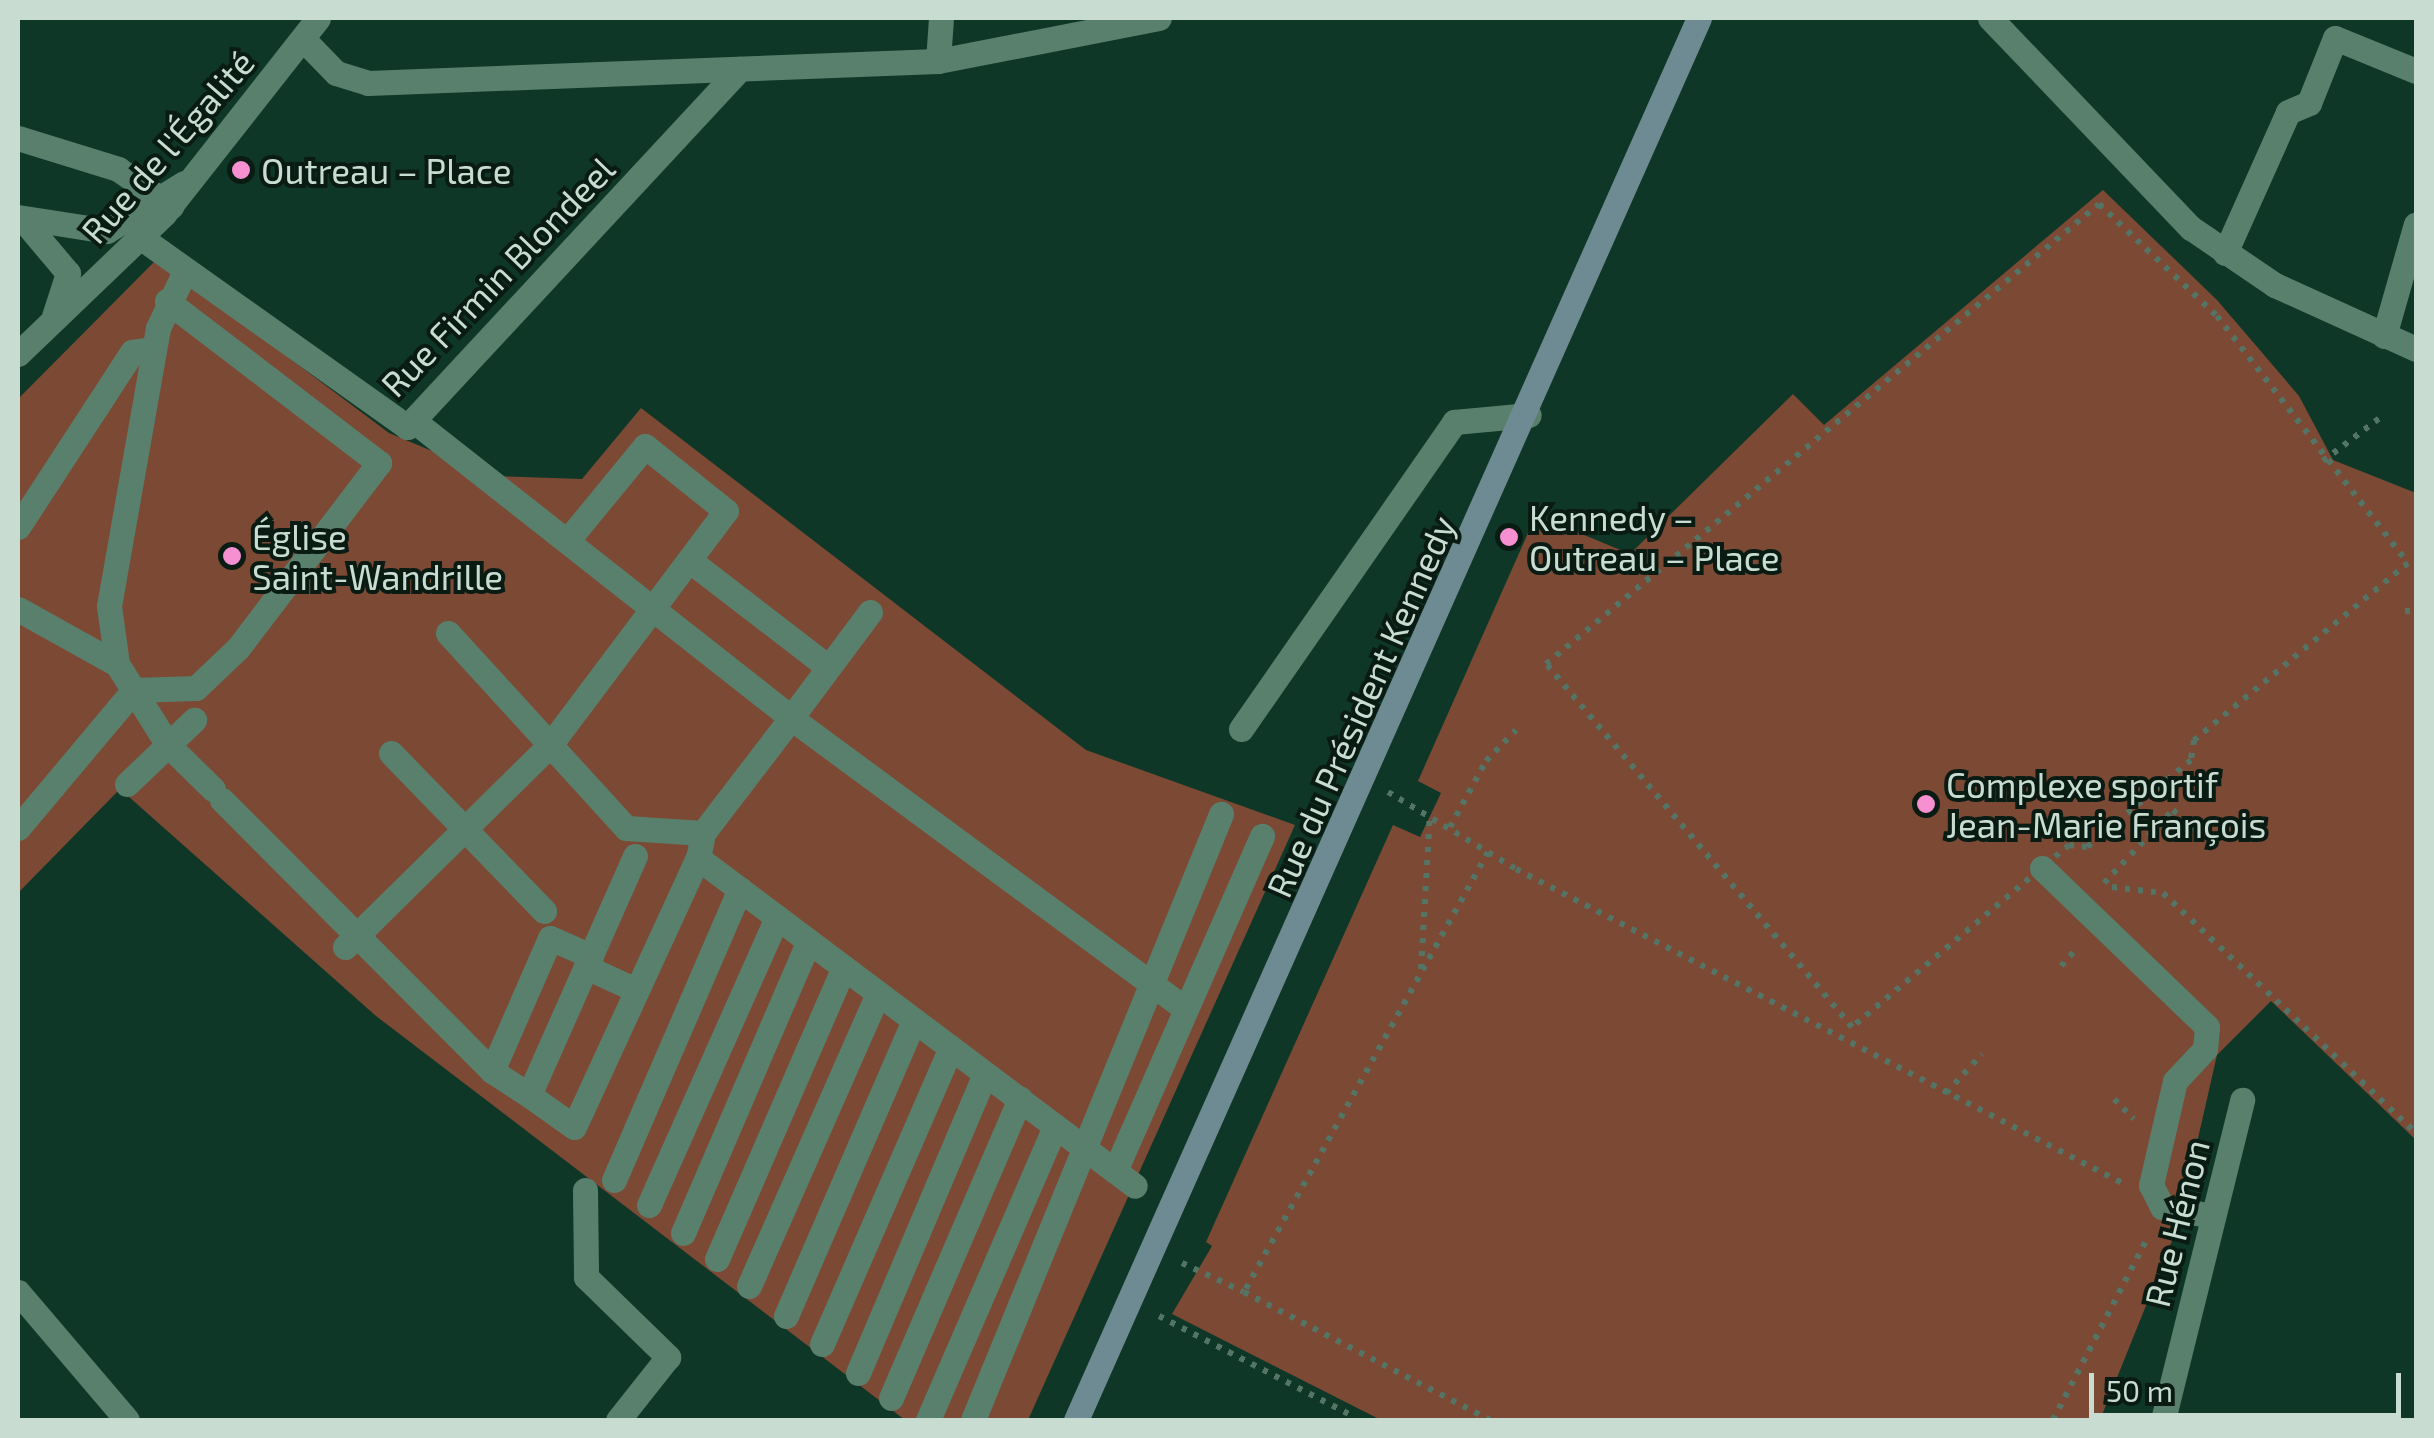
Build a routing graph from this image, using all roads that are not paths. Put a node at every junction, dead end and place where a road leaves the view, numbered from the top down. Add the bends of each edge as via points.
1 (941, 18) edge
2 (1159, 18) edge
3 (1699, 18) edge
4 (1990, 18) edge
5 (310, 28) edge
6 (938, 61) junction
7 (740, 69) junction
8 (2416, 71) edge
9 (18, 138) edge
10 (166, 203) junction
11 (19, 218) edge
12 (2416, 224) edge
13 (140, 237) junction
14 (2225, 253) junction
15 (185, 271) junction
16 (167, 301) junction
17 (52, 320) junction
18 (2384, 336) junction
19 (154, 349) junction
20 (2416, 349) edge
21 (18, 354) edge
22 (1529, 415) junction
23 (414, 420) junction
24 (18, 527) edge
25 (566, 542) junction
26 (689, 560) junction
27 (18, 609) edge
28 (653, 609) junction
29 (870, 612) dead end
30 (448, 634) dead end
31 (117, 664) junction
32 (828, 667) junction
33 (134, 690) junction
34 (791, 718) junction
35 (194, 720) dead end
36 (1240, 729) dead end
37 (168, 744) junction
38 (550, 745) junction
39 (392, 752) dead end
40 (127, 784) dead end
41 (1221, 814) dead end
42 (18, 828) edge
43 (467, 830) junction
44 (1262, 836) dead end
45 (701, 846) junction
46 (636, 856) dead end
47 (2042, 868) road end
48 (740, 889) junction
49 (544, 911) dead end
50 (777, 917) junction
51 (809, 941) junction
52 (350, 942) junction
53 (589, 962) junction
54 (844, 967) junction
55 (1153, 986) junction
56 (636, 990) junction
57 (878, 992) junction
58 (1185, 1010) junction
59 (914, 1020) junction
60 (951, 1048) junction
61 (492, 1070) junction
62 (986, 1074) junction
63 (529, 1096) junction
64 (1020, 1099) junction
65 (2242, 1100) dead end
66 (1055, 1126) junction
67 (1088, 1150) junction
68 (614, 1180) dead end
69 (586, 1190) dead end
70 (649, 1204) dead end
71 (2213, 1216) junction
72 (683, 1233) dead end
73 (717, 1259) dead end
74 (749, 1286) dead end
75 (18, 1292) edge
76 (786, 1316) dead end
77 (822, 1344) dead end
78 (858, 1373) dead end
79 (891, 1398) dead end
80 (127, 1420) edge
81 (618, 1420) edge
82 (928, 1420) edge
83 (973, 1420) edge
84 (1076, 1420) edge
85 (2163, 1420) edge

1 - 6 street
2 - 6 street
3 - 22 main road, Rue du Président Kennedy
4 - 14 street via 2138,180
5 - 7 street via 336,73 368,83
5 - 10 street, Rue de l'Égalité
6 - 7 street
7 - 23 street, Rue Firmin Blondeel
8 - 14 street via 2334,38 2309,103 2288,112
9 - 10 street via 106,164
10 - 11 street via 98,232
10 - 13 street, Rue de l'Égalité
11 - 17 street via 68,273
12 - 18 street
13 - 15 street, Rue Firmin Blondeel
13 - 17 street, Rue de l'Égalité
14 - 18 street
15 - 16 street
15 - 23 street, Rue Firmin Blondeel via 386,420
16 - 19 street
16 - 33 street via 379,463 238,648 196,688
17 - 21 street, Rue de l'Égalité
18 - 20 street
19 - 24 street via 132,352
19 - 31 street via 110,606
22 - 36 street via 1454,422
22 - 84 main road, Rue du Président Kennedy
23 - 25 street
25 - 26 street via 645,446 726,511
25 - 28 street
26 - 28 street
26 - 32 street
27 - 31 street
28 - 34 street
28 - 38 street
29 - 32 street
30 - 38 street
31 - 33 street
32 - 34 street
33 - 37 street
33 - 42 street
34 - 45 street
34 - 55 street
35 - 37 street
37 - 40 street
37 - 52 street
38 - 43 street
38 - 45 street via 626,828
39 - 43 street
41 - 55 street
43 - 49 street
43 - 52 street
44 - 58 street
45 - 48 street
45 - 56 street
46 - 53 street
47 - 71 street via 2207,1026 2205,1049 2174,1081 2156,1196
48 - 50 street
48 - 68 street
50 - 51 street
50 - 70 street
51 - 54 street
51 - 72 street
52 - 61 street
53 - 56 street
53 - 61 street via 550,938
53 - 63 street
54 - 57 street
54 - 73 street
55 - 58 street
55 - 67 street
56 - 63 street via 574,1127
57 - 59 street
57 - 74 street
58 - 67 street via 1125,1178
59 - 60 street
59 - 76 street
60 - 62 street
60 - 77 street
61 - 63 street
62 - 64 street
62 - 78 street
64 - 66 street
64 - 79 street
65 - 71 street, Rue Hénon
66 - 67 street
66 - 82 street
67 - 83 street
69 - 81 street via 586,1278 668,1356
71 - 85 street, Rue Hénon
75 - 80 street

